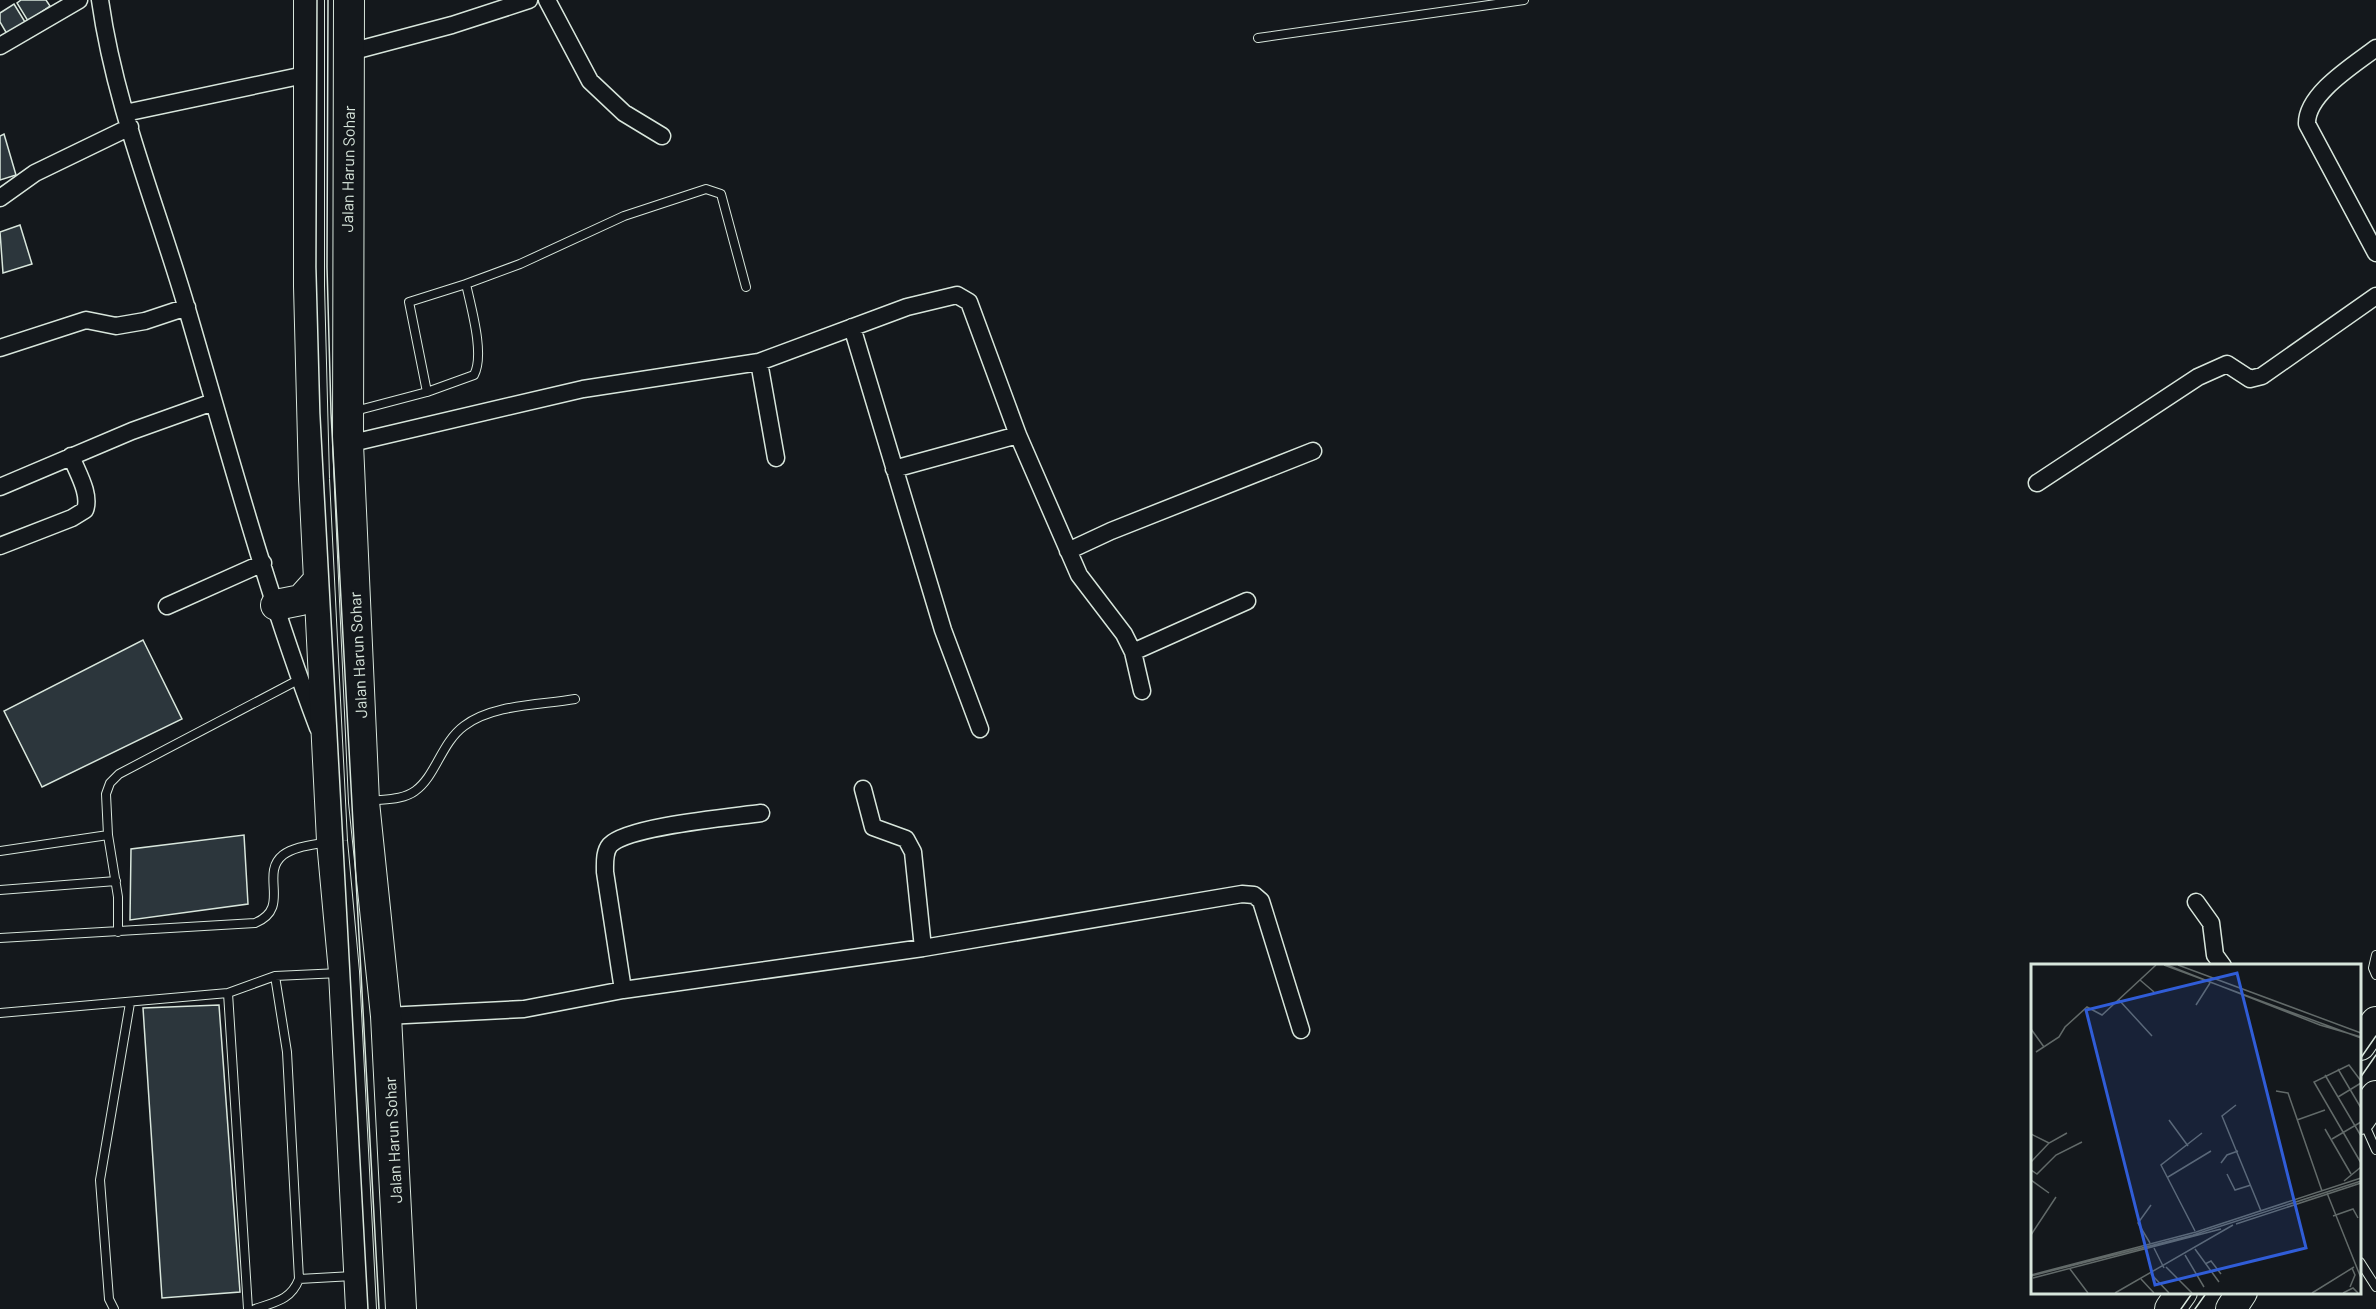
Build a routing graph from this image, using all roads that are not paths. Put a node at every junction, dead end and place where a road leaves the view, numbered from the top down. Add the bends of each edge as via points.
1 (79, 0) edge
2 (100, 0) edge
3 (309, 0) edge
4 (349, 0) edge
5 (529, 0) edge
6 (547, 0) edge
7 (1524, 0) edge
8 (1258, 38) dead end
9 (0, 46) edge
10 (2376, 48) edge
11 (350, 52) junction
12 (309, 74) junction
13 (127, 120) junction
14 (662, 136) dead end
15 (0, 198) edge
16 (2376, 253) edge
17 (466, 284) junction
18 (746, 287) dead end
19 (2376, 296) edge
20 (187, 307) junction
21 (852, 327) junction
22 (0, 348) edge
23 (759, 362) junction
24 (427, 392) junction
25 (213, 402) junction
26 (348, 413) junction
27 (1018, 435) junction
28 (348, 444) junction
29 (1313, 451) dead end
30 (71, 456) junction
31 (776, 458) dead end
32 (894, 469) junction
33 (2037, 483) dead end
34 (0, 487) edge
35 (0, 546) edge
36 (1068, 551) junction
37 (263, 563) junction
38 (319, 580) junction
39 (1247, 601) dead end
40 (276, 605) junction
41 (167, 606) dead end
42 (1133, 652) junction
43 (300, 679) junction
44 (1142, 691) dead end
45 (575, 699) dead end
46 (980, 729) dead end
47 (330, 758) junction
48 (863, 789) dead end
49 (364, 802) junction
50 (761, 813) dead end
51 (108, 835) junction
52 (332, 841) junction
53 (0, 851) edge
54 (116, 881) junction
55 (0, 890) edge
56 (2196, 902) dead end
57 (118, 932) junction
58 (0, 938) edge
59 (923, 948) junction
60 (2376, 955) edge
61 (2222, 964) edge
62 (331, 973) junction
63 (2376, 975) edge
64 (275, 976) junction
65 (623, 990) junction
66 (228, 993) junction
67 (130, 1003) junction
68 (0, 1013) edge
69 (386, 1016) junction
70 (2376, 1022) edge
71 (1301, 1030) dead end
72 (2361, 1044) edge
73 (2365, 1111) edge
74 (2376, 1150) edge
75 (2361, 1264) edge
76 (347, 1276) junction
77 (299, 1279) junction
78 (2376, 1287) edge
79 (2181, 1294) edge
80 (2241, 1294) edge
81 (114, 1309) edge
82 (248, 1309) edge
83 (255, 1309) edge
84 (361, 1309) edge
85 (401, 1309) edge
86 (2170, 1309) edge
87 (2231, 1309) edge

1 - 9 street
2 - 13 street via 107,49
3 - 12 highway, Jalan Harun Sohar
4 - 11 highway, Jalan Harun Sohar
5 - 11 street
6 - 14 street via 590,81 617,107
7 - 8 lane
10 - 16 street via 2316,98 2307,115 2307,124
11 - 26 highway, Jalan Harun Sohar
12 - 13 street
12 - 38 highway, Jalan Harun Sohar via 309,286
13 - 15 street
13 - 20 street
17 - 18 lane via 624,216 709,188 721,194
17 - 24 lane via 475,327 477,369 471,377
17 - 24 lane via 409,302
19 - 33 street via 2262,376 2250,379 2223,365 2159,402
20 - 22 street via 116,326 86,320
20 - 25 street
21 - 23 street
21 - 27 street via 907,307 952,296 965,298
21 - 32 street
23 - 28 street via 583,389
23 - 31 street
24 - 26 lane
25 - 30 street
25 - 37 street
26 - 28 highway, Jalan Harun Sohar
27 - 32 street
27 - 36 street
28 - 49 highway, Jalan Harun Sohar
29 - 36 street
30 - 34 street
30 - 35 street via 85,491 85,510
32 - 46 street via 943,630
36 - 42 street via 1091,594 1117,622
37 - 40 street
37 - 41 street
38 - 40 highway via 301,600
38 - 47 highway, Jalan Harun Sohar
39 - 42 street
40 - 43 street
42 - 44 street
43 - 47 street
43 - 51 lane via 118,774 106,794
45 - 49 lane via 499,711 477,719 452,738 415,791
47 - 52 highway, Jalan Harun Sohar
48 - 59 street via 873,827 906,839 914,852
49 - 69 highway, Jalan Harun Sohar
50 - 65 street via 646,830 608,848 605,872
51 - 53 lane
51 - 54 lane
52 - 57 lane via 281,856 273,875 275,899 264,920
52 - 62 highway, Jalan Harun Sohar
54 - 55 lane
54 - 57 lane
56 - 61 street via 2211,923 2215,955
57 - 58 lane
59 - 65 street
59 - 71 street via 1242,894 1254,896 1263,906
60 - 63 lane
62 - 64 lane
62 - 76 highway, Jalan Harun Sohar
64 - 66 lane
64 - 77 lane via 286,1052
65 - 69 street via 524,1009
66 - 67 lane
66 - 82 lane
67 - 68 lane
67 - 81 lane via 100,1180 109,1299
69 - 85 highway, Jalan Harun Sohar
70 - 72 highway
73 - 74 lane
75 - 78 lane
76 - 77 lane
76 - 84 highway, Jalan Harun Sohar
77 - 83 lane via 287,1298
79 - 86 highway
80 - 87 highway

